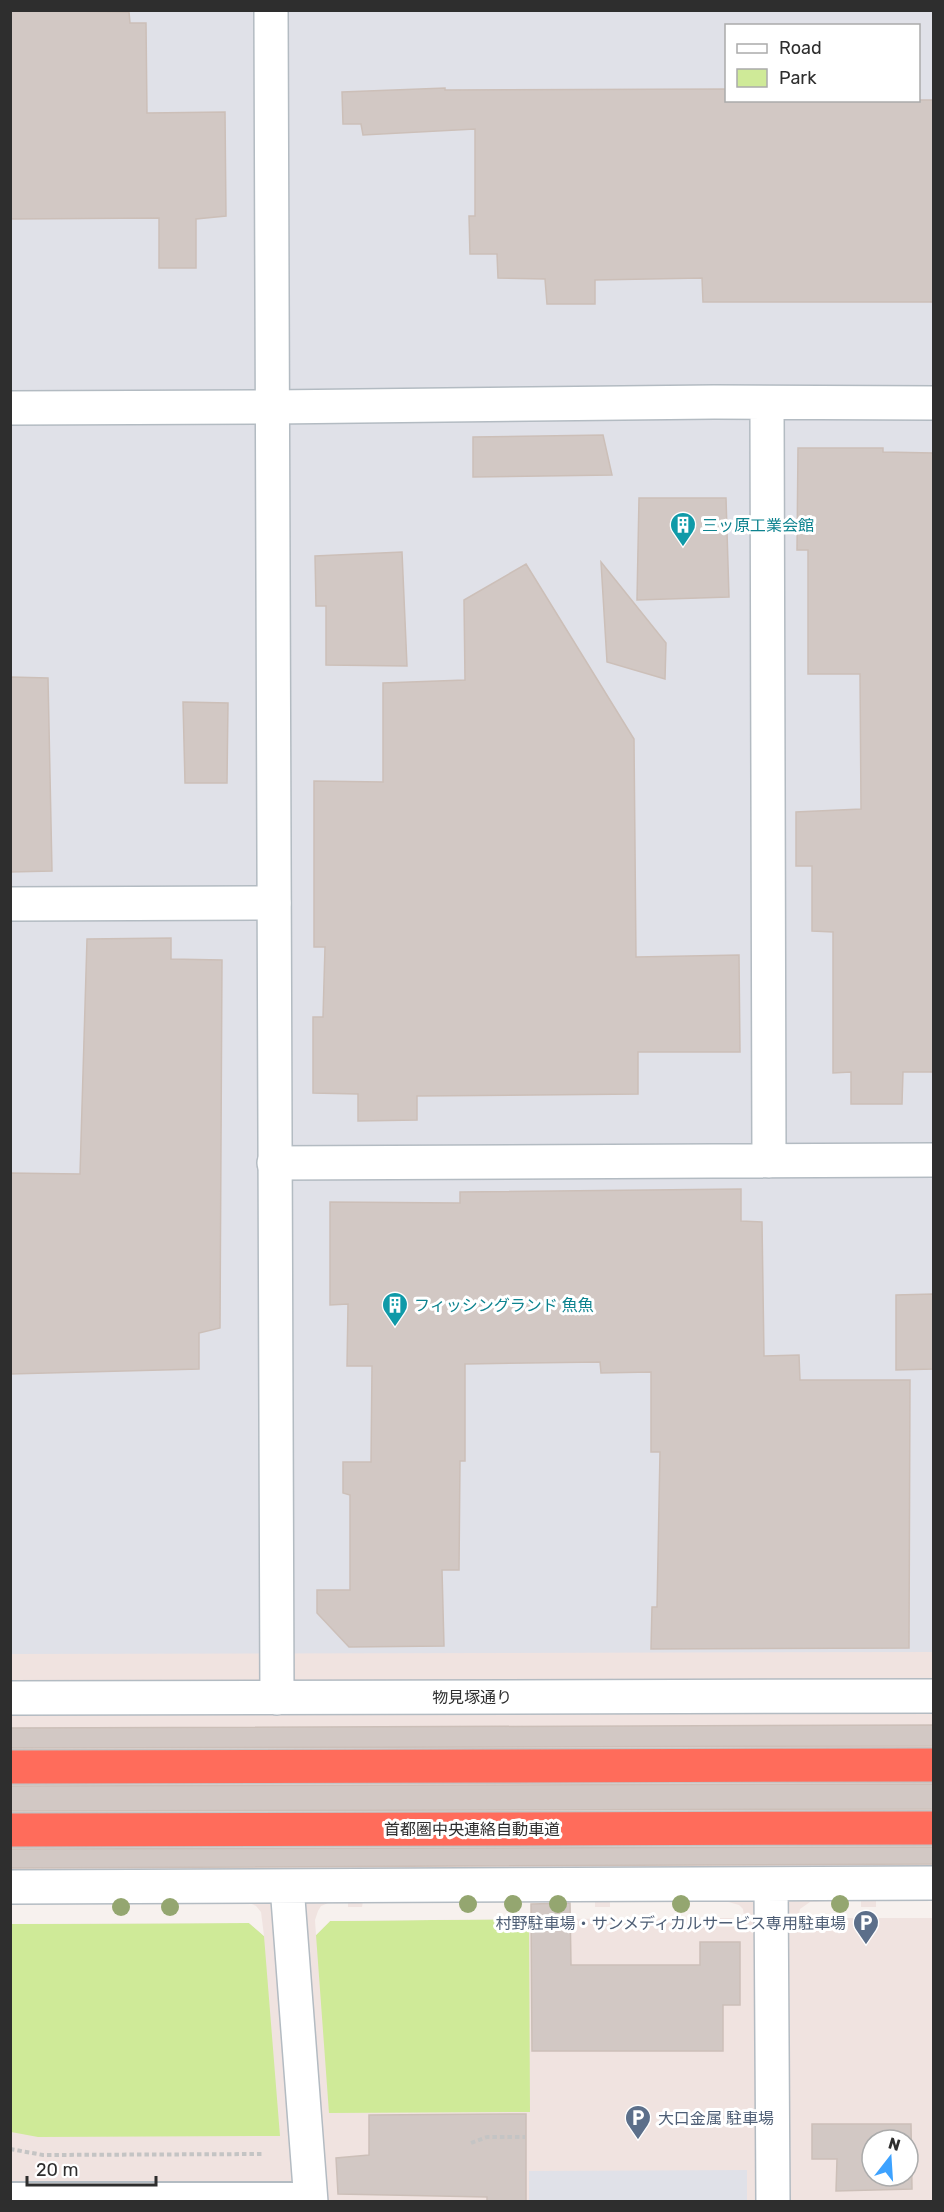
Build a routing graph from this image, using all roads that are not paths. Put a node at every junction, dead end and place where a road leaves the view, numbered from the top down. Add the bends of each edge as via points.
1 (272, 10) edge
2 (767, 403) junction
3 (933, 403) edge
4 (273, 407) junction
5 (10, 408) edge
6 (274, 903) junction
7 (10, 904) edge
8 (933, 1160) edge
9 (769, 1161) junction
10 (274, 1163) junction
11 (933, 1696) edge
12 (10, 1698) edge
13 (277, 1698) junction
14 (933, 1765) edge
15 (10, 1767) edge
16 (933, 1828) edge
17 (10, 1830) edge
18 (933, 1883) edge
19 (771, 1884) junction
20 (287, 1886) junction
21 (10, 1887) edge
22 (10, 2194) edge
23 (310, 2198) edge
24 (773, 2202) edge

1 - 4 street
2 - 3 street
2 - 4 street
2 - 9 street
4 - 5 street
4 - 6 street
6 - 7 street
6 - 10 street
8 - 9 street
9 - 10 street
10 - 13 street
11 - 13 street, 物見塚通り
12 - 13 street, 物見塚通り
14 - 15 highway
16 - 17 highway, 首都圏中央連絡自動車道
18 - 19 street
19 - 20 street
19 - 24 street
20 - 21 street
20 - 23 street
22 - 23 lane

